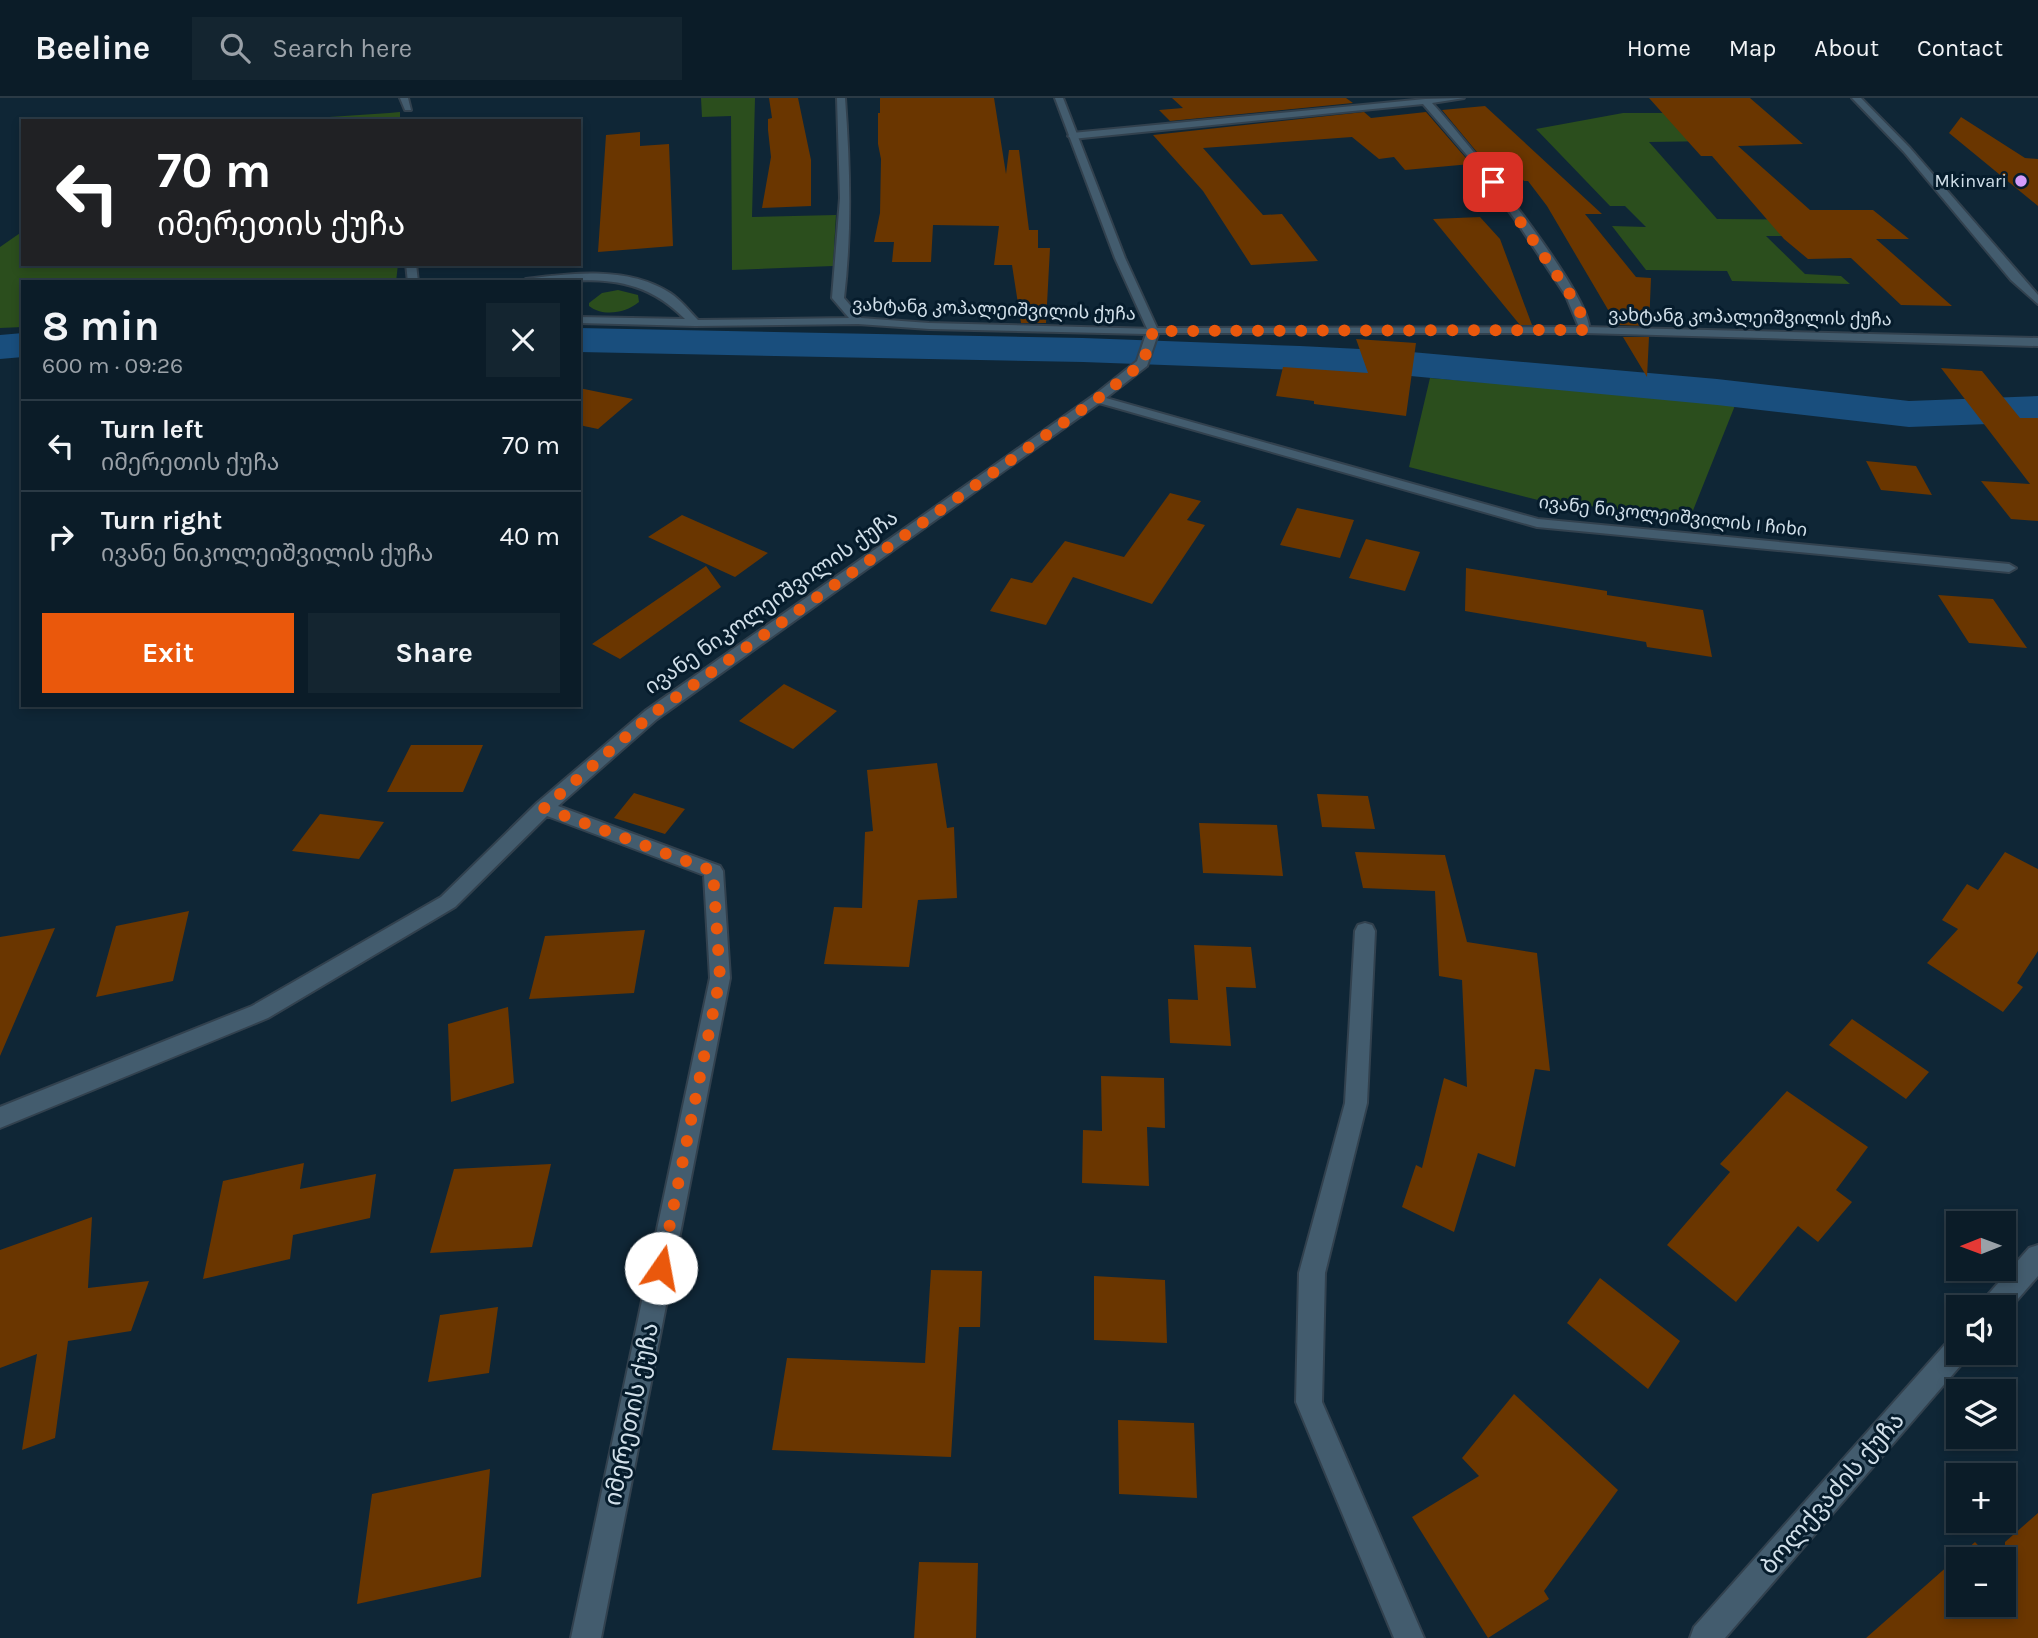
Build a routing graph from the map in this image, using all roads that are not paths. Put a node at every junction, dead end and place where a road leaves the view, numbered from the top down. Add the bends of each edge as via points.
1 (404, 98) edge
2 (841, 98) edge
3 (1059, 98) edge
4 (1363, 98) edge
5 (1460, 98) edge
6 (1856, 98) edge
7 (1425, 101) junction
8 (1375, 106) junction
9 (408, 108) dead end
10 (1073, 136) junction
11 (551, 280) edge
12 (2038, 301) edge
13 (581, 320) edge
14 (858, 321) junction
15 (695, 323) junction
16 (1585, 330) junction
17 (1153, 331) junction
18 (2038, 342) edge
19 (1097, 399) junction
20 (2009, 568) dead end
21 (544, 808) junction
22 (1365, 931) dead end
23 (0, 1118) edge
24 (2038, 1257) edge
25 (2005, 1295) edge
26 (1946, 1363) edge
27 (586, 1638) edge
28 (1409, 1638) edge
29 (1705, 1638) edge

1 - 9 street
2 - 14 street via 846,162 838,298
3 - 10 street
4 - 8 street
5 - 7 street
6 - 12 street via 1908,150
7 - 8 street
7 - 16 street via 1461,138 1525,226 1574,300
8 - 10 street
10 - 17 street
11 - 15 street via 589,277 641,285 666,295
13 - 15 street, ვახტანგ კოპალეიშვილის ქუჩა
14 - 15 street, ვახტანგ კოპალეიშვილის ქუჩა
14 - 17 street, ვახტანგ კოპალეიშვილის ქუჩა
16 - 17 street, ვახტანგ კოპალეიშვილის ქუჩა
16 - 18 street, ვახტანგ კოპალეიშვილის ქუჩა
17 - 19 street, ივანე ნიკოლეიშვილის ქუჩა via 1146,357
19 - 20 street, ივანე ნიკოლეიშვილის I ჩიხი via 1536,523
19 - 21 street, ივანე ნიკოლეიშვილის ქუჩა via 651,715
21 - 23 street, ივანე ნიკოლეიშვილის ქუჩა via 448,902 260,1012
21 - 27 street, იმერეთის ქუჩა via 713,871 720,978
22 - 28 street via 1356,1103 1312,1273 1309,1402
24 - 25 street
26 - 29 street, ბოლქვაძის ქუჩა

